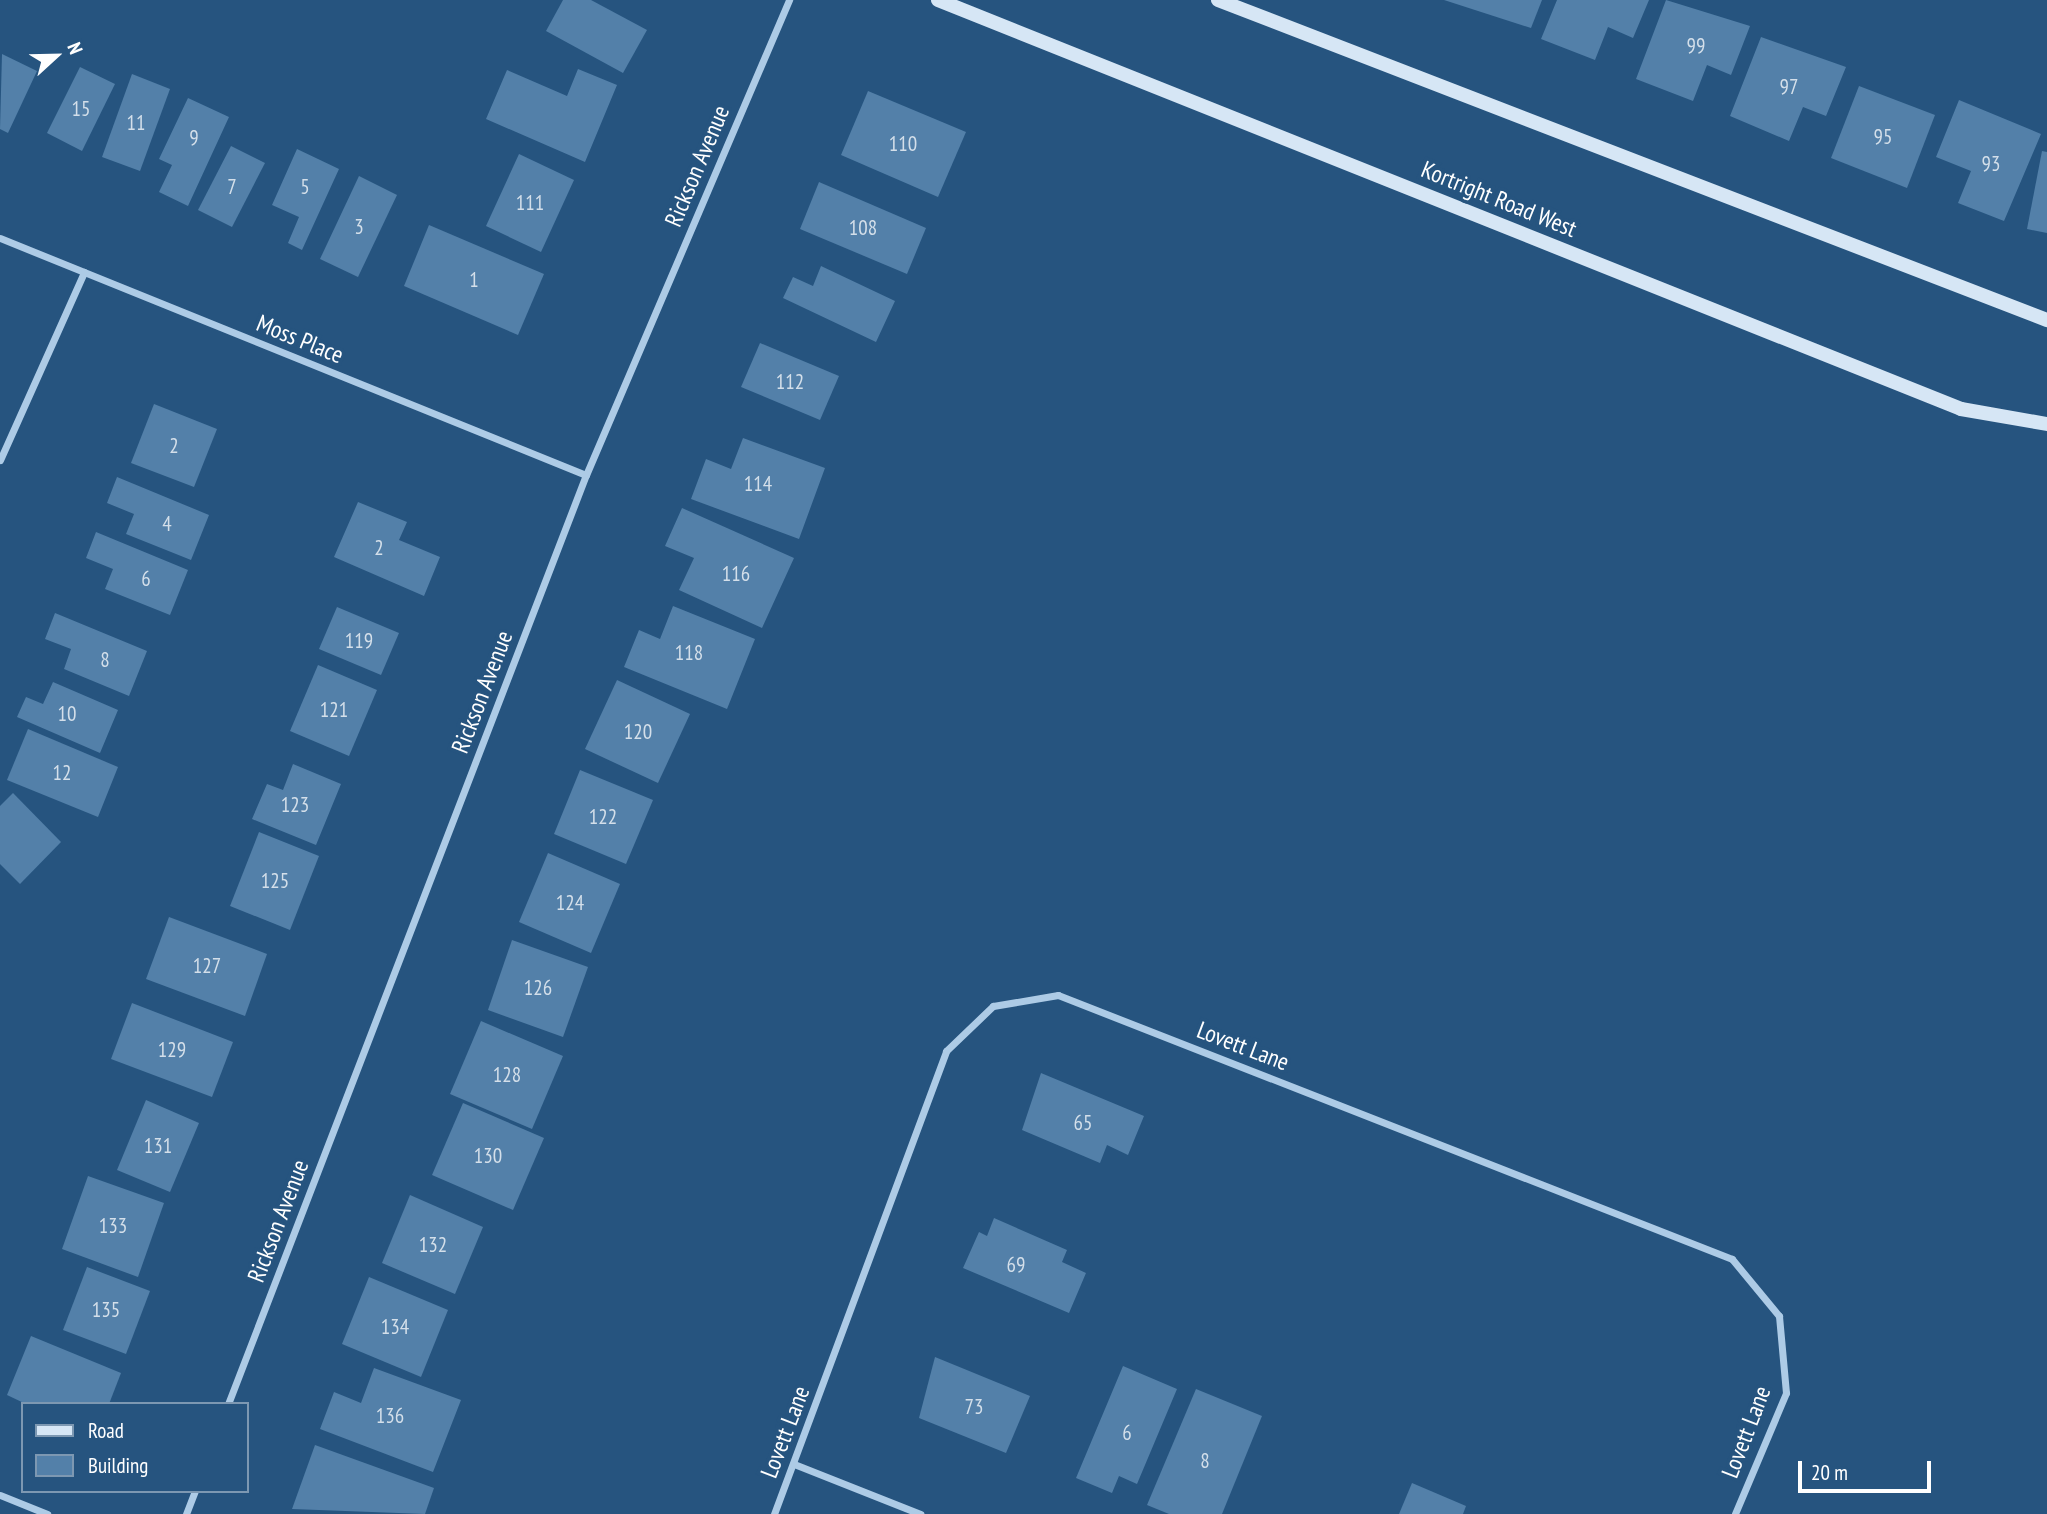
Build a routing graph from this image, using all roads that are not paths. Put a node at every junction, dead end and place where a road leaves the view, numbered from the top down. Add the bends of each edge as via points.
1 (789, 0) edge
2 (938, 0) edge
3 (1217, 0) edge
4 (0, 238) edge
5 (84, 272) junction
6 (2047, 320) edge
7 (2047, 424) edge
8 (0, 460) edge
9 (586, 475) junction
10 (230, 1402) edge
11 (794, 1464) junction
12 (194, 1493) edge
13 (0, 1495) edge
14 (47, 1514) edge
15 (186, 1514) edge
16 (774, 1514) edge
17 (920, 1514) edge
18 (1735, 1514) edge

1 - 9 street, Rickson Avenue
2 - 7 street, Kortright Road West via 1961,409
3 - 6 street
4 - 5 street, Moss Place
5 - 8 street
5 - 9 street, Moss Place
9 - 10 street, Rickson Avenue
11 - 16 street, Lovett Lane
11 - 17 street
11 - 18 street, Lovett Lane via 946,1051 993,1006 1058,995 1731,1259 1779,1316 1786,1393
12 - 15 street
13 - 14 street

